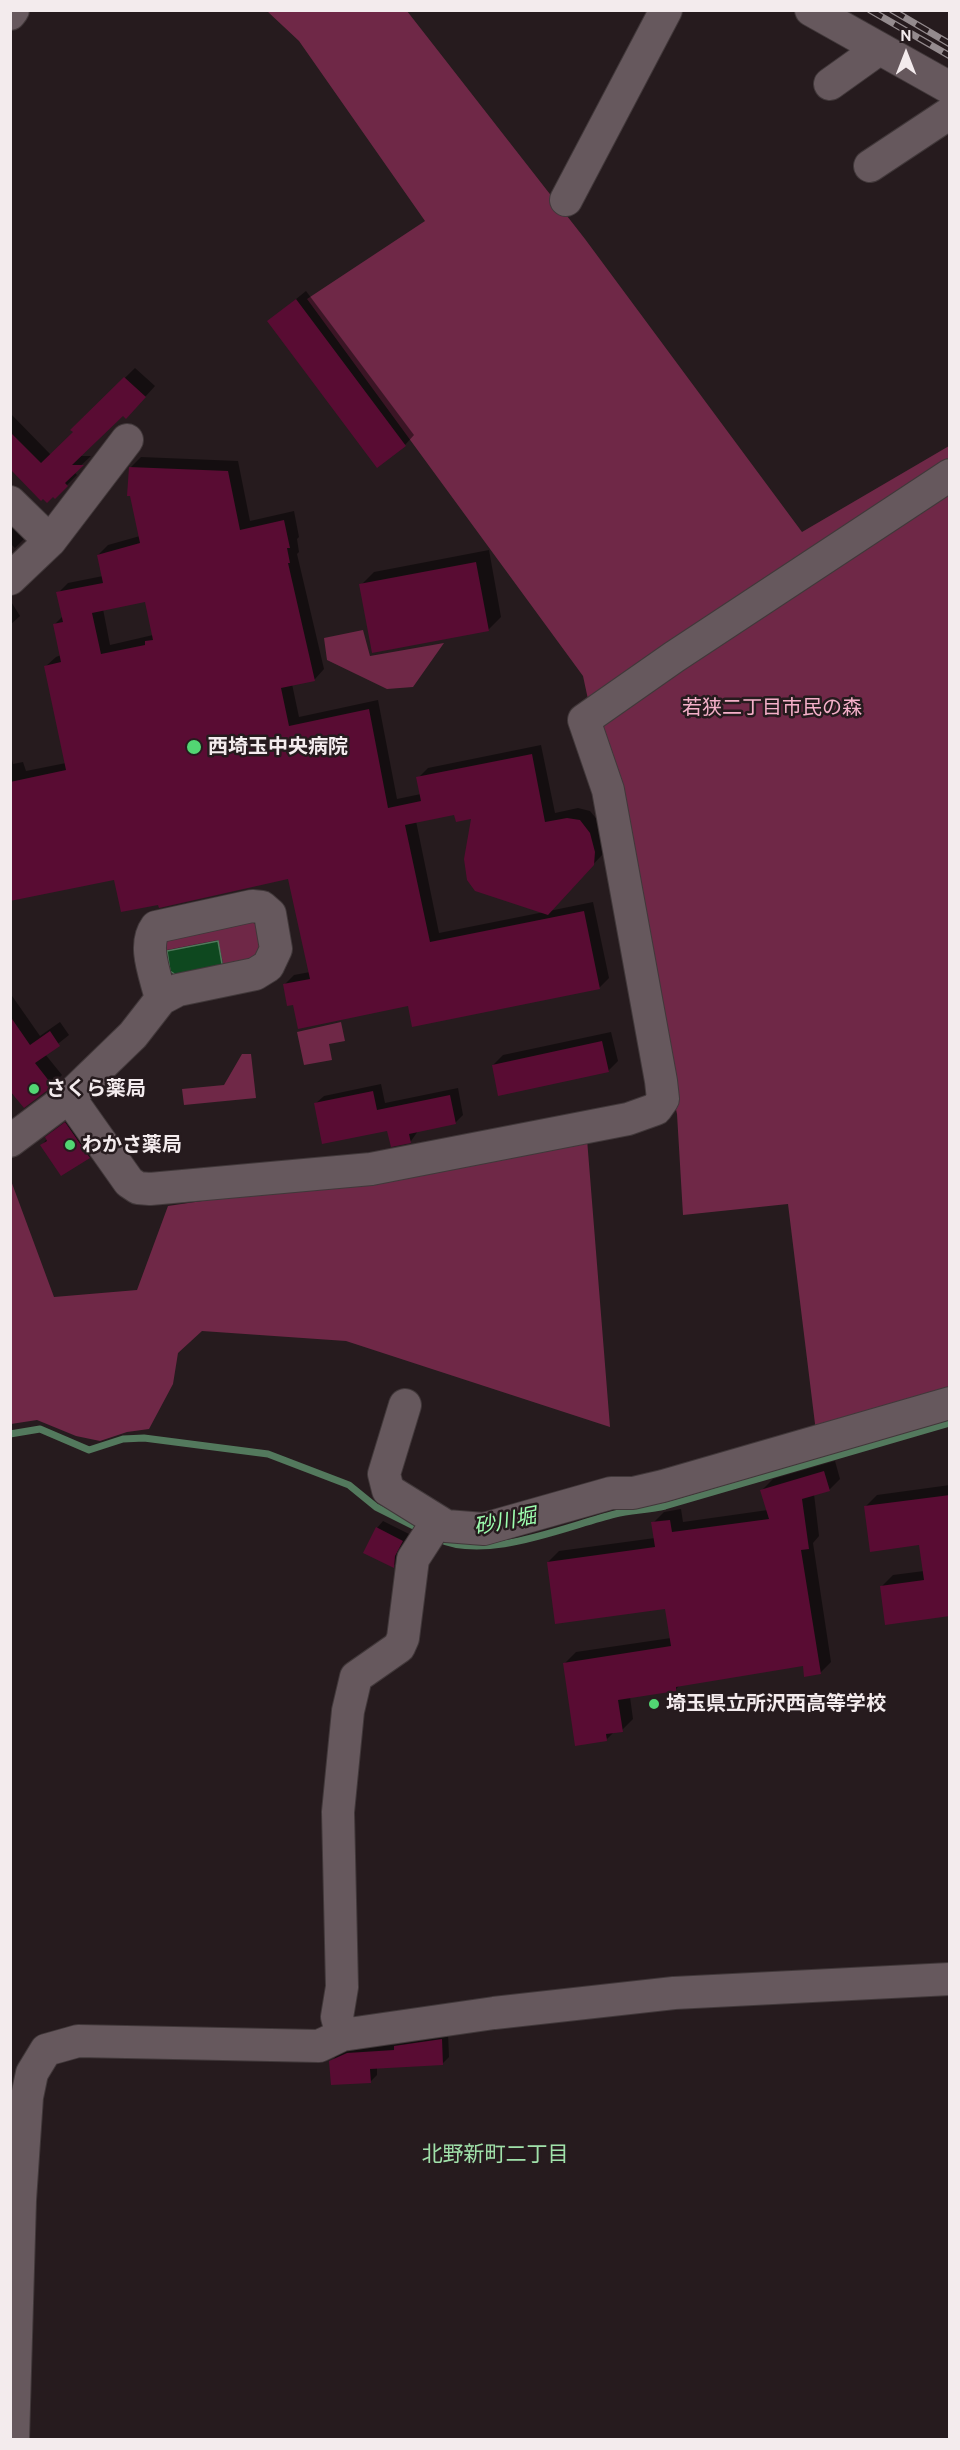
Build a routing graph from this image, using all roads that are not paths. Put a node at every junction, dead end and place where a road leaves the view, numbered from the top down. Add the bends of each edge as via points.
1 (13, 10) edge
2 (666, 10) edge
3 (811, 10) edge
4 (10, 14) edge
5 (879, 49) junction
6 (830, 84) dead end
7 (950, 88) edge
8 (950, 112) edge
9 (870, 166) dead end
10 (566, 200) dead end
11 (127, 440) dead end
12 (950, 476) edge
13 (10, 502) edge
14 (50, 541) junction
15 (10, 579) edge
16 (161, 999) dead end
17 (69, 1097) junction
18 (14, 1129) edge
19 (950, 1402) edge
20 (405, 1405) dead end
21 (431, 1530) junction
22 (950, 1979) edge
23 (342, 2035) junction
24 (13, 2439) edge

1 - 4 street
2 - 10 street
3 - 5 street
5 - 6 street
5 - 7 street
8 - 9 street
11 - 14 street
12 - 17 street via 584,720 610,802 661,1081 663,1099 656,1109 628,1119 371,1169 150,1190 129,1182
13 - 14 street
14 - 15 street
16 - 17 street via 133,1035
17 - 18 street
19 - 21 street via 663,1486 633,1493 610,1493 484,1529 446,1526
20 - 21 street via 384,1473 385,1484
21 - 23 street via 413,1558 399,1647 356,1677 348,1711 338,1812 342,1987 337,2017
22 - 23 street via 674,1993
23 - 24 street via 319,2046 78,2041 46,2050 32,2073 26,2109

